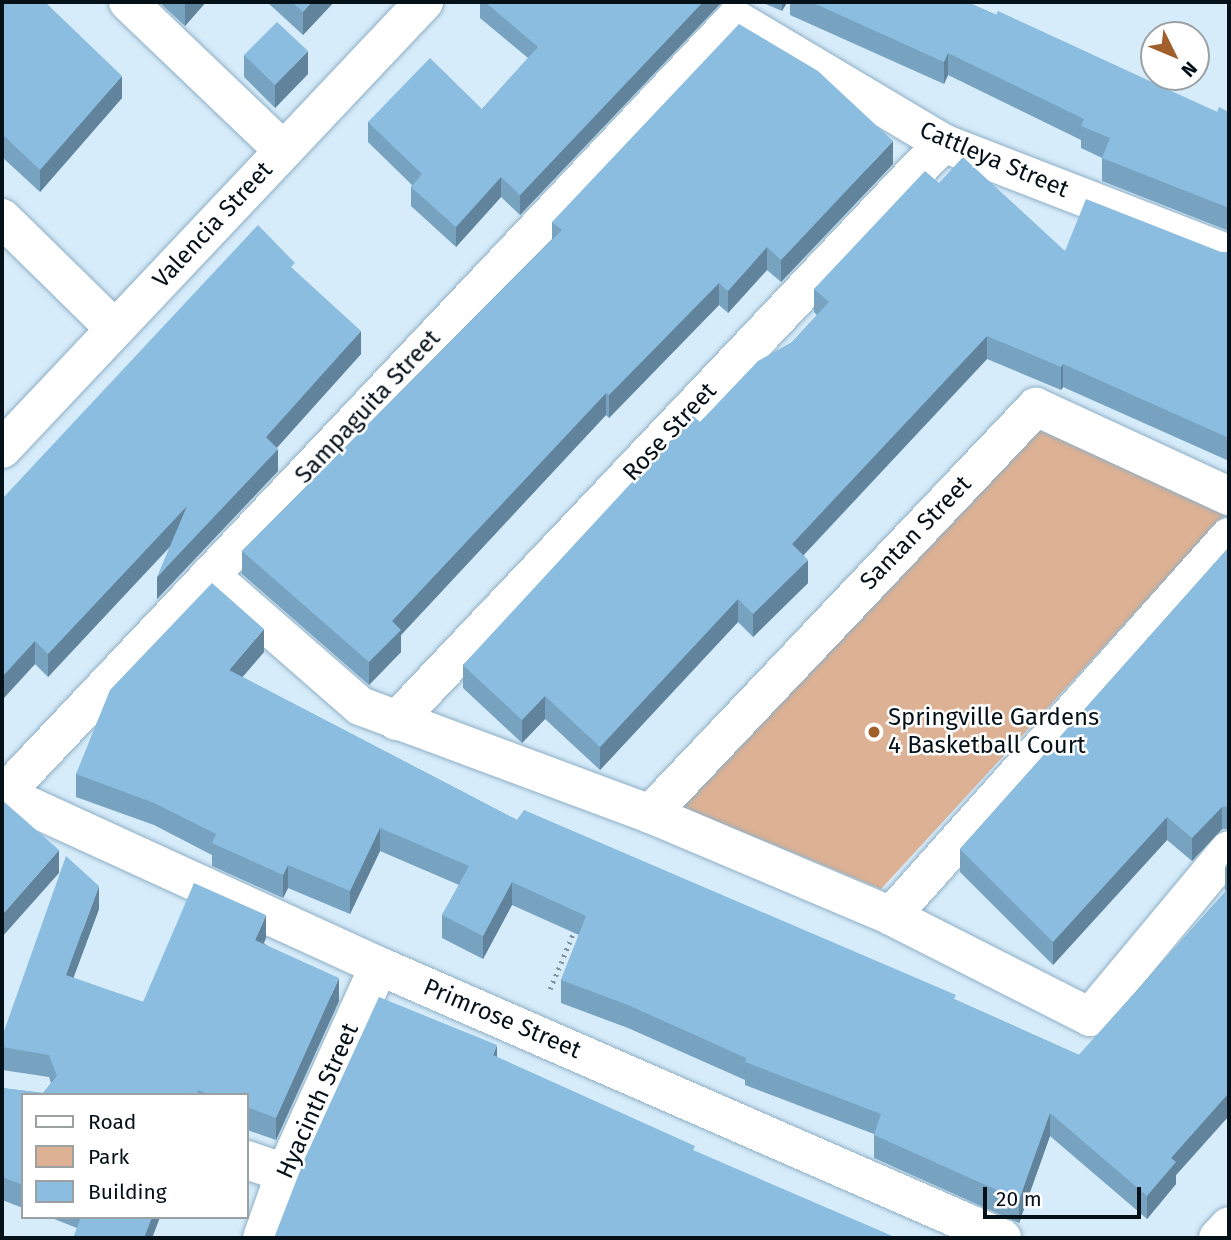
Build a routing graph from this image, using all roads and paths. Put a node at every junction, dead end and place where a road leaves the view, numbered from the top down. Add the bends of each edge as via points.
1 (128, 2) edge
2 (424, 2) edge
3 (736, 19) joint
4 (943, 144) junction
5 (283, 150) junction
6 (2, 218) edge
7 (1229, 254) edge
8 (115, 329) junction
9 (2, 449) edge
10 (1229, 495) edge
11 (1229, 537) edge
12 (210, 575) junction
13 (396, 721) junction
14 (2, 795) edge
15 (650, 814) junction
16 (1229, 850) edge
17 (580, 915) edge
18 (891, 916) junction
19 (379, 966) junction
20 (532, 1031) junction
21 (248, 1160) edge
22 (285, 1172) junction
23 (1229, 1226) edge
24 (262, 1238) edge
25 (1002, 1238) edge
26 (1218, 1238) edge

1 - 5 street
2 - 5 street, Valencia Street
3 - 4 street, Cattleya Street
3 - 12 street, Sampaguita Street
4 - 7 street, Cattleya Street
4 - 13 street, Rose Street
5 - 8 street, Valencia Street
6 - 8 street
8 - 9 street, Valencia Street
10 - 15 street, Santan Street via 1036,407
11 - 18 street
12 - 13 street via 360,706
12 - 14 street, Sampaguita Street
13 - 15 street
14 - 19 street, Primrose Street
15 - 18 street
16 - 18 street via 1090,1017
17 - 20 path
19 - 20 street, Primrose Street
19 - 22 street, Hyacinth Street
20 - 25 street, Primrose Street
21 - 22 street
22 - 24 street, Hyacinth Street
23 - 26 street

